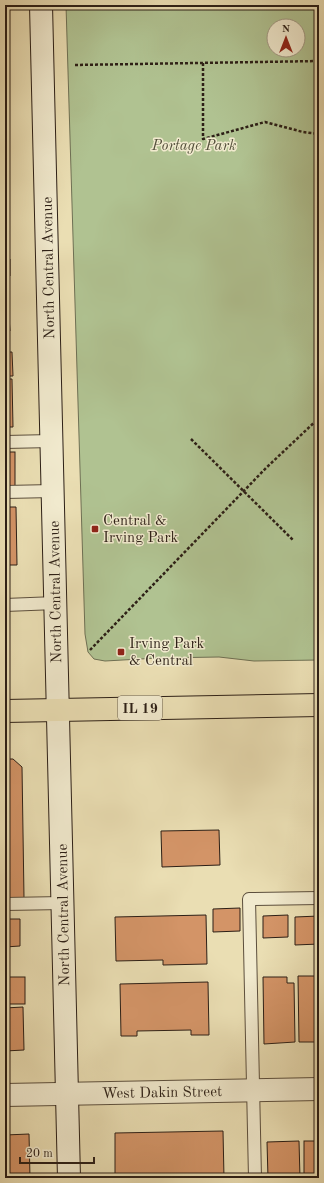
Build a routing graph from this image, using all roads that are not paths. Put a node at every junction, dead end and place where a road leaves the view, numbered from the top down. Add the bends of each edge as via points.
1 (41, 5) edge
2 (52, 440) junction
3 (5, 442) edge
4 (53, 491) junction
5 (5, 492) edge
6 (56, 604) junction
7 (5, 605) edge
8 (319, 705) edge
9 (57, 710) junction
10 (5, 711) edge
11 (319, 898) edge
12 (63, 903) junction
13 (5, 904) edge
14 (319, 1089) edge
15 (253, 1090) junction
16 (5, 1094) edge
17 (67, 1094) junction
18 (69, 1178) edge
19 (255, 1178) edge

1 - 2 main road, North Central Avenue
2 - 3 lane
2 - 4 main road, North Central Avenue
4 - 5 lane
4 - 6 main road, North Central Avenue
6 - 7 lane
6 - 9 main road, North Central Avenue
8 - 9 main road, IL 19
9 - 10 main road, IL 19
9 - 12 main road, North Central Avenue
11 - 15 lane via 249,899
12 - 13 lane
12 - 17 main road, North Central Avenue
14 - 15 main road, West Dakin Street
15 - 17 main road, West Dakin Street
15 - 19 lane
16 - 17 main road, West Dakin Street
17 - 18 main road, North Central Avenue

